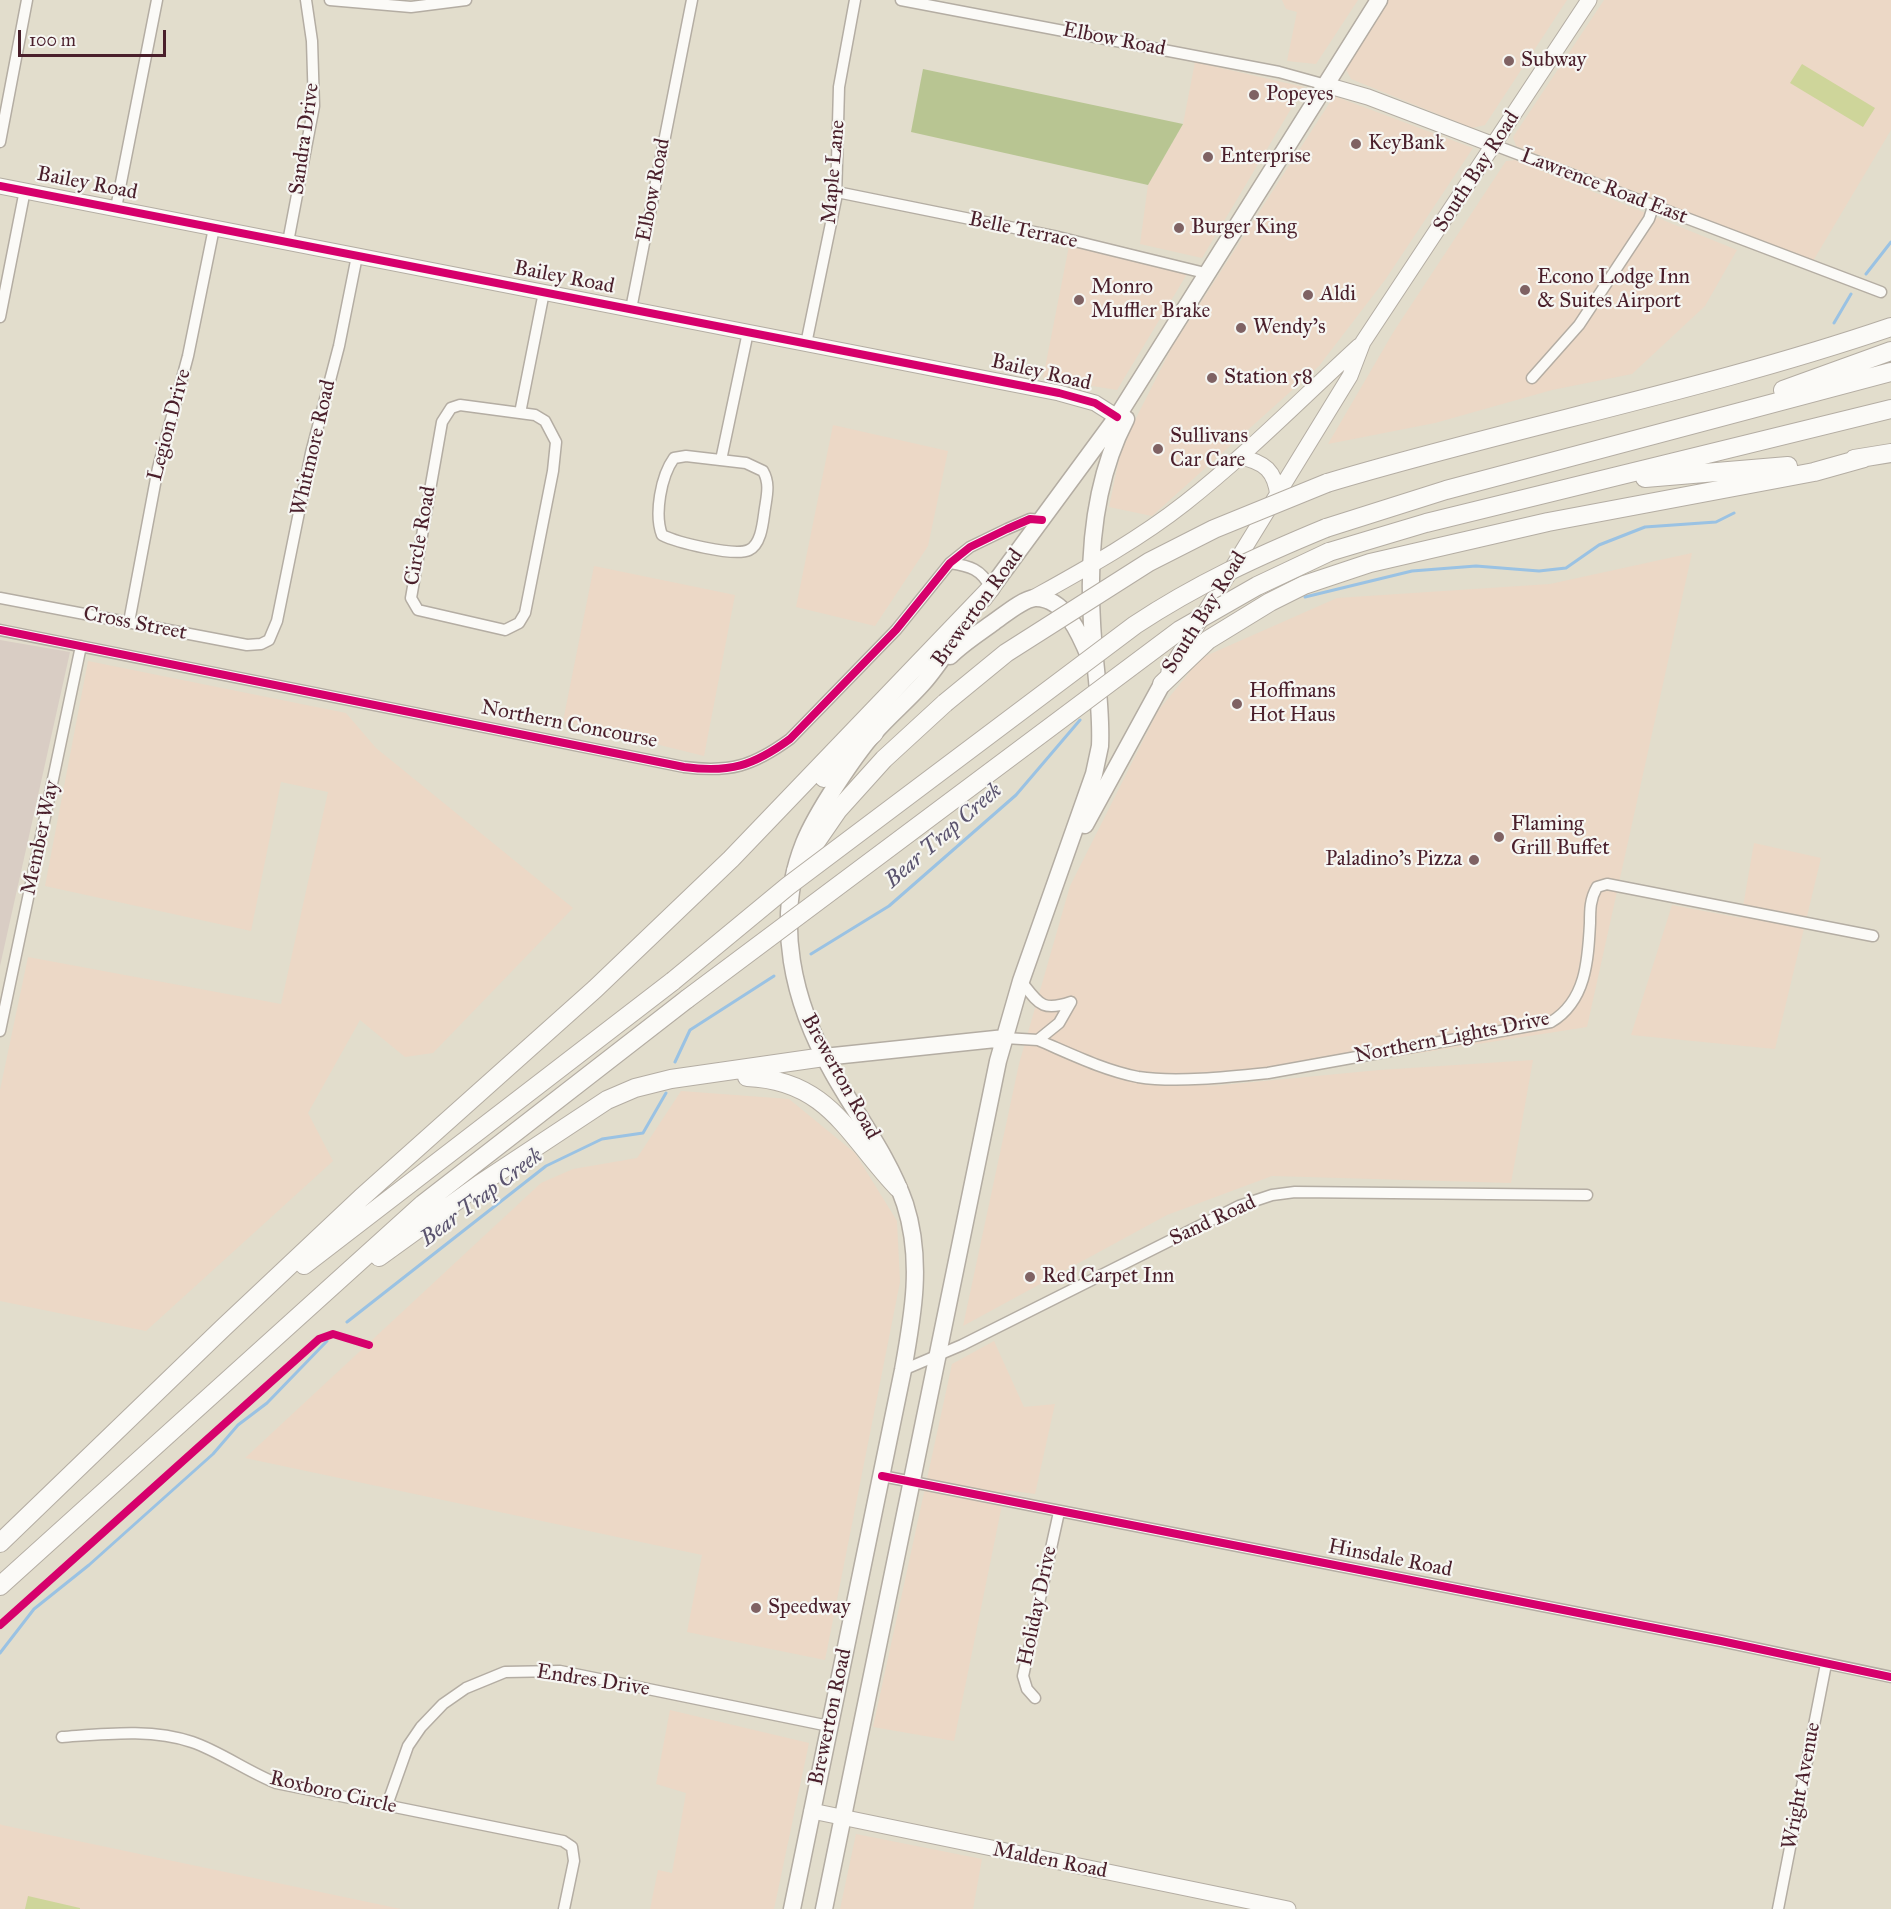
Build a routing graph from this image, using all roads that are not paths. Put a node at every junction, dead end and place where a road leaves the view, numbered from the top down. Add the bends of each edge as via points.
1 (27, 0) edge
2 (157, 0) edge
3 (306, 0) edge
4 (330, 0) edge
5 (466, 0) edge
6 (692, 0) edge
7 (855, 0) edge
8 (901, 0) edge
9 (1379, 0) edge
10 (1590, 0) edge
11 (442, 2) edge
12 (1326, 85) junction
13 (0, 142) edge
14 (1494, 145) junction
15 (0, 186) edge
16 (25, 190) junction
17 (837, 192) junction
18 (1653, 207) junction
19 (116, 208) junction
20 (214, 228) junction
21 (288, 242) junction
22 (357, 256) junction
23 (1209, 274) junction
24 (544, 292) junction
25 (1881, 292) dead end
26 (631, 309) junction
27 (0, 317) edge
28 (1891, 327) edge
29 (748, 332) junction
30 (1363, 342) junction
31 (806, 344) junction
32 (1164, 346) junction
33 (1891, 351) edge
34 (1891, 372) edge
35 (1532, 378) dead end
36 (1891, 409) edge
37 (520, 413) junction
38 (1117, 417) junction
39 (1674, 430) junction
40 (1117, 435) junction
41 (1891, 453) edge
42 (1240, 457) junction
43 (1864, 458) junction
44 (721, 460) junction
45 (1587, 483) junction
46 (1278, 496) junction
47 (1042, 520) junction
48 (950, 563) junction
49 (1091, 566) junction
50 (991, 588) junction
51 (0, 598) edge
52 (1033, 598) junction
53 (129, 622) junction
54 (0, 630) edge
55 (269, 640) joint
56 (81, 646) junction
57 (1097, 673) junction
58 (924, 682) junction
59 (1162, 684) junction
60 (874, 733) junction
61 (731, 859) junction
62 (796, 871) junction
63 (1053, 887) junction
64 (1873, 936) dead end
65 (1021, 981) junction
66 (0, 1030) edge
67 (1005, 1038) junction
68 (1038, 1040) junction
69 (824, 1057) junction
70 (704, 1075) junction
71 (898, 1188) junction
72 (1587, 1195) dead end
73 (300, 1315) junction
74 (223, 1328) junction
75 (939, 1355) junction
76 (903, 1370) junction
77 (882, 1476) junction
78 (912, 1482) junction
79 (1059, 1512) junction
80 (0, 1543) edge
81 (0, 1586) edge
82 (1826, 1664) junction
83 (1891, 1677) edge
84 (1035, 1698) dead end
85 (829, 1726) junction
86 (62, 1737) dead end
87 (387, 1805) junction
88 (812, 1811) junction
89 (842, 1818) junction
90 (564, 1909) edge
91 (792, 1909) edge
92 (824, 1909) edge
93 (1288, 1909) edge
94 (1778, 1909) edge

1 - 13 street
2 - 19 street
3 - 21 street, Sandra Drive via 314,106
4 - 11 street via 382,6
5 - 11 street
6 - 26 street, Elbow Road
7 - 17 street, Maple Lane via 839,87
8 - 12 street, Elbow Road via 1279,72
9 - 12 main road, Brewerton Road
10 - 14 street, South Bay Road
12 - 14 street, Lawrence Road East
12 - 23 main road, Brewerton Road
14 - 18 street, Lawrence Road East
14 - 30 street, South Bay Road
15 - 16 street, Bailey Road
16 - 19 street, Bailey Road
16 - 27 street
17 - 23 street, Belle Terrace via 1054,236
17 - 31 street, Maple Lane
18 - 25 street, Lawrence Road East
18 - 35 street via 1579,325
19 - 20 street, Bailey Road
20 - 21 street, Bailey Road
20 - 53 street, Legion Drive via 188,356 158,468
21 - 22 street, Bailey Road
22 - 24 street, Bailey Road
22 - 55 street, Whitmore Road via 277,621
23 - 32 main road, Brewerton Road
24 - 26 street, Bailey Road
24 - 37 street
26 - 29 street, Bailey Road
28 - 62 highway, bridge via 1767,366 1424,454 1327,483 1214,529 1149,562 1006,653 884,759 838,810
29 - 31 street, Bailey Road
29 - 44 street
30 - 42 street, South Bay Road
30 - 46 street, South Bay Road via 1350,376
31 - 38 street, Bailey Road via 1059,393 1095,403
32 - 38 main road, Brewerton Road
32 - 40 main road, Brewerton Road
33 - 39 highway
34 - 39 highway
36 - 45 highway
37 - 37 street, Circle Road via 535,415 545,422 556,442 525,613 519,623 505,630 418,610 413,605 411,588 442,422 451,408 460,405
38 - 40 main road
38 - 47 main road, Brewerton Road
39 - 74 highway, bridge via 1446,490 1326,528 1247,560 1181,595 1135,625 788,886 674,981
40 - 49 main road, Brewerton Road via 1100,494
41 - 43 highway
42 - 46 street via 1260,462 1271,470
42 - 49 street, South Bay Road via 1143,534
43 - 45 highway
43 - 59 highway via 1814,472 1548,522 1370,563 1304,585 1270,602 1208,640
44 - 44 street via 758,466 767,477 757,543 749,550 735,552 662,535 658,526 668,465 674,458
45 - 73 highway, bridge via 1329,552 1257,586 1180,630 687,999 423,1204
46 - 59 street, South Bay Road
47 - 48 street, Northern Concourse via 1030,519 1007,529 970,547
47 - 50 main road, Brewerton Road
48 - 50 street via 981,571
48 - 56 street, Northern Concourse via 895,631 790,739 772,753 743,766 716,771
49 - 52 street, South Bay Road
49 - 57 main road, Brewerton Road
50 - 58 main road, Brewerton Road
50 - 61 highway
51 - 53 street, Cross Street
52 - 57 main road via 1061,610 1074,624
52 - 58 main road, South Bay Road via 958,649
53 - 55 street, Cross Street via 247,645
54 - 56 street, Northern Concourse
56 - 66 street, Member Way
57 - 63 main road, Brewerton Road via 1101,728 1094,774
58 - 60 main road, Brewerton Road
59 - 63 main road, South Bay Road via 1122,752
60 - 61 highway
60 - 62 main road, Brewerton Road via 804,842
61 - 74 highway via 595,989
62 - 69 main road, Brewerton Road via 790,913 792,963 801,1007
63 - 65 main road, Brewerton Road
64 - 68 street, Northern Lights Drive via 1607,884 1597,887 1591,901 1588,951 1578,996 1551,1023 1230,1077 1138,1077
65 - 67 main road, Brewerton Road
65 - 68 street via 1042,1006 1054,1008 1071,1002 1059,1023
67 - 68 street
67 - 69 main road
67 - 75 main road, Brewerton Road
69 - 70 highway
69 - 71 main road, Brewerton Road
70 - 71 highway via 768,1077 795,1086 835,1112
70 - 73 highway via 635,1088 598,1106 480,1184
71 - 76 main road, Brewerton Road via 910,1223 915,1262 915,1308
72 - 75 street, Sand Road via 1295,1192 1272,1195 1239,1206
73 - 81 highway
74 - 80 highway
75 - 76 street, Sand Road
75 - 78 main road, Brewerton Road
76 - 77 main road, Brewerton Road
77 - 78 street, Hinsdale Road
77 - 85 main road, Brewerton Road
78 - 79 street, Hinsdale Road
78 - 89 main road, Brewerton Road
79 - 82 street, Hinsdale Road
79 - 84 street, Holiday Drive via 1023,1676
82 - 83 street, Hinsdale Road
82 - 94 street, Wright Avenue
85 - 87 street, Endres Drive via 560,1671 505,1672 466,1688 421,1727 408,1746
85 - 88 main road, Brewerton Road
86 - 87 street, Roxboro Circle via 150,1734 180,1738 276,1783
87 - 90 street, Roxboro Circle via 563,1841 572,1847 574,1861
88 - 89 street, Malden Road
88 - 91 main road, Brewerton Road
89 - 92 main road, Brewerton Road
89 - 93 street, Malden Road

